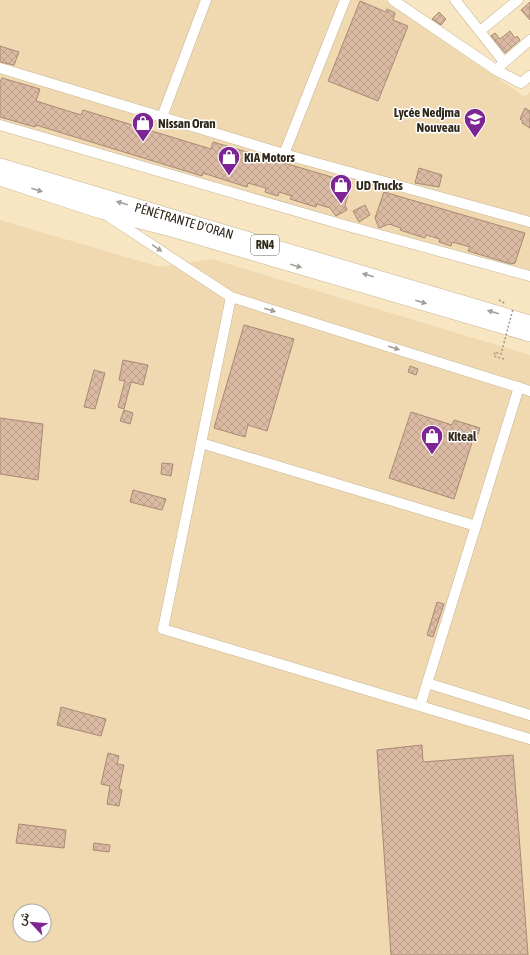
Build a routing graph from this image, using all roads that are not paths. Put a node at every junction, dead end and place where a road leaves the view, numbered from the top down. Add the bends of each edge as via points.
1 (206, 0) edge
2 (345, 0) edge
3 (456, 0) edge
4 (518, 0) edge
5 (397, 1) edge
6 (480, 31) junction
7 (530, 40) edge
8 (504, 62) junction
9 (0, 68) edge
10 (496, 70) junction
11 (530, 76) edge
12 (162, 117) junction
13 (0, 125) edge
14 (284, 154) junction
15 (0, 166) edge
16 (0, 178) edge
17 (101, 211) junction
18 (530, 222) edge
19 (530, 276) edge
20 (231, 297) junction
21 (530, 323) edge
22 (530, 334) edge
23 (519, 387) junction
24 (530, 390) edge
25 (201, 443) junction
26 (476, 526) junction
27 (427, 683) junction
28 (420, 706) junction
29 (530, 715) edge
30 (530, 738) edge

1 - 12 street
2 - 14 street
3 - 6 street
4 - 6 street
5 - 10 street
6 - 8 street
7 - 8 street
8 - 10 street
9 - 12 street
10 - 11 street via 521,83
12 - 14 street
13 - 19 street
14 - 18 street
21 -> 15 highway, PÉNÉTRANTE D'ORAN / RN4
16 -> 17 highway, PÉNÉTRANTE D'ORAN / RN4
17 -> 20 street
17 -> 22 highway, PÉNÉTRANTE D'ORAN / RN4 via 175,230
20 -> 23 street
20 - 25 street
23 - 24 street
23 - 26 street
25 - 26 street
25 - 28 street via 163,629
26 - 27 street
27 - 28 street
27 - 29 street
28 - 30 street

